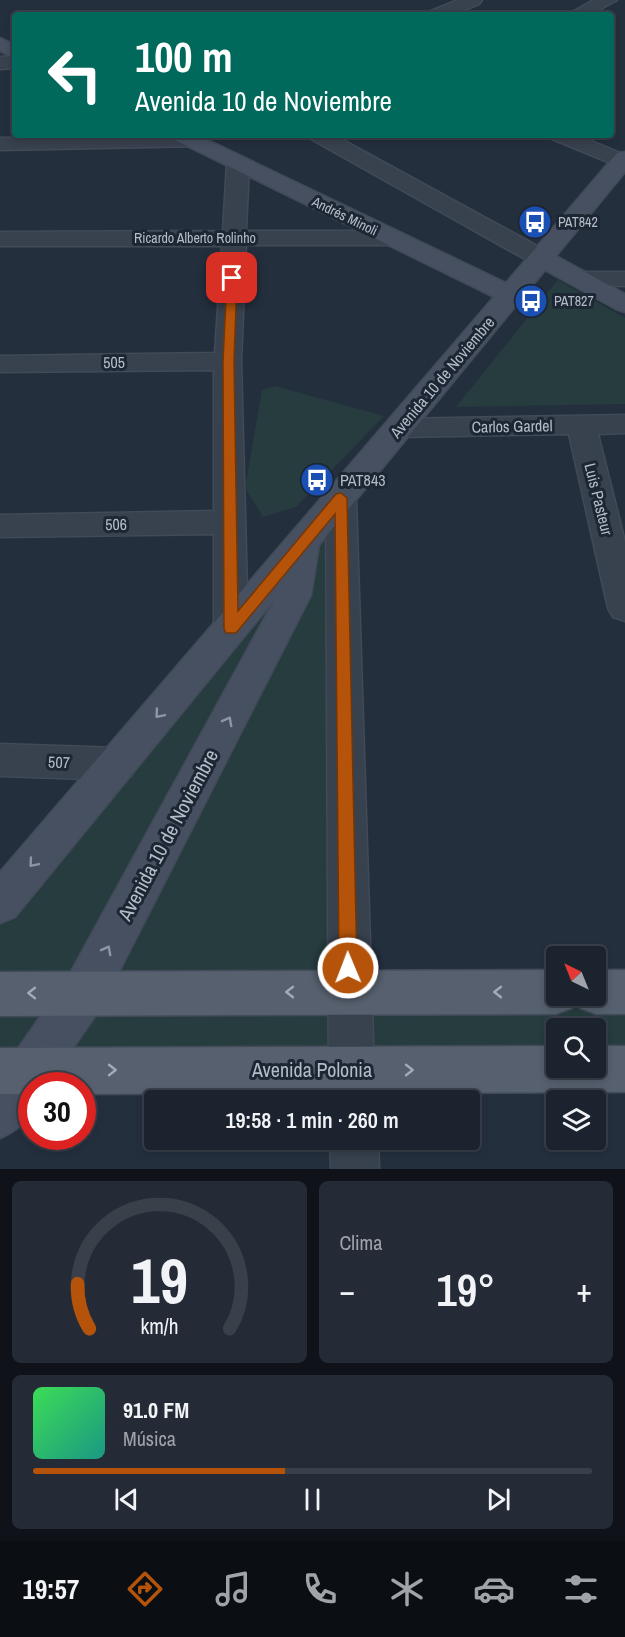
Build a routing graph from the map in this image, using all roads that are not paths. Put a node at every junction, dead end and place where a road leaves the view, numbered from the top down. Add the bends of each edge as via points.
1 (473, 0) edge
2 (608, 0) edge
3 (444, 12) edge
4 (582, 12) edge
5 (323, 138) edge
6 (567, 138) edge
7 (187, 139) edge
8 (0, 144) edge
9 (624, 161) edge
10 (238, 164) junction
11 (234, 237) junction
12 (391, 238) junction
13 (0, 239) edge
14 (541, 258) junction
15 (580, 279) junction
16 (625, 279) edge
17 (510, 295) junction
18 (625, 304) edge
19 (228, 361) junction
20 (0, 364) edge
21 (625, 424) edge
22 (581, 425) junction
23 (399, 428) junction
24 (341, 498) junction
25 (231, 522) junction
26 (0, 526) edge
27 (304, 541) junction
28 (625, 608) edge
29 (231, 629) junction
30 (0, 760) edge
31 (118, 764) junction
32 (0, 903) edge
33 (349, 992) junction
34 (546, 992) edge
35 (606, 992) edge
36 (625, 992) edge
37 (0, 993) edge
38 (84, 993) junction
39 (625, 1069) edge
40 (16, 1070) edge
41 (351, 1085) edge
42 (0, 1114) edge
43 (354, 1150) edge
44 (355, 1169) edge

1 - 3 street
2 - 4 street
5 - 14 street
6 - 9 street
7 - 8 street
7 - 10 street, Andrés Minoli
9 - 14 street, Avenida 10 de Noviembre
10 - 11 street
10 - 12 street, Andrés Minoli
11 - 12 street, Ricardo Alberto Rolinho
11 - 13 street, Ricardo Alberto Rolinho
11 - 19 street
12 - 17 street, Andrés Minoli
14 - 15 street
14 - 17 street, Avenida 10 de Noviembre
15 - 16 street
15 - 18 street
17 - 23 street, Avenida 10 de Noviembre
19 - 20 street, 505
19 - 25 street
21 - 22 street, Carlos Gardel
22 - 23 street, Carlos Gardel
22 - 28 street, Luis Pasteur
23 - 24 street, Avenida 10 de Noviembre
24 - 27 street, Avenida 10 de Noviembre
24 - 33 street
25 - 26 street, 506
25 - 29 street
27 - 29 street, Avenida 10 de Noviembre
38 -> 27 street, Avenida 10 de Noviembre via 294,595
29 -> 31 street, Avenida 10 de Noviembre
30 - 31 street, 507
31 -> 32 street, Avenida 10 de Noviembre
34 -> 33 main road
33 -> 38 main road
33 - 41 street
35 - 36 main road
38 -> 37 main road
38 - 40 street, Avenida 10 de Noviembre
41 -> 39 main road, Avenida Polonia
40 -> 41 main road, Avenida Polonia
40 - 42 street, Avenida 10 de Noviembre
43 - 44 street

